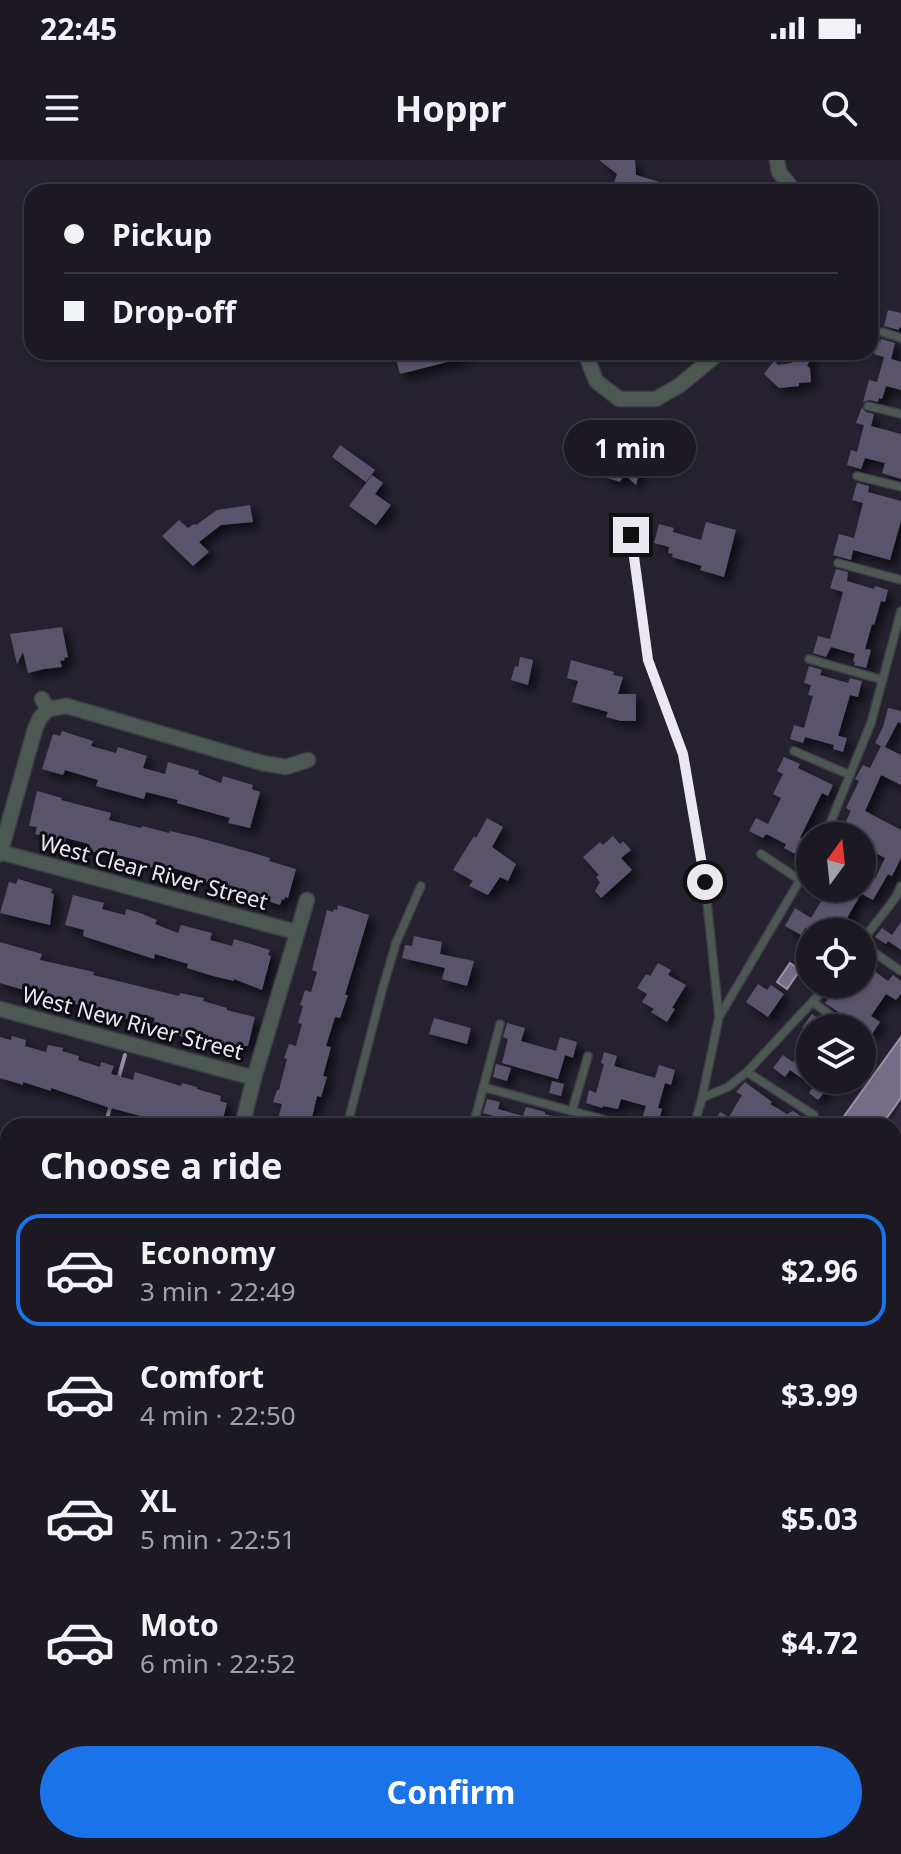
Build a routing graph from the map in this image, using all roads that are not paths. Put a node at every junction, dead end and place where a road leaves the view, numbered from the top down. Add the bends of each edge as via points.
1 (777, 160) edge
2 (789, 184) edge
3 (882, 332) dead end
4 (901, 338) edge
5 (588, 360) edge
6 (710, 360) edge
7 (868, 406) dead end
8 (901, 414) edge
9 (857, 476) dead end
10 (901, 487) edge
11 (631, 535) dead end
12 (838, 563) dead end
13 (901, 580) edge
14 (901, 611) edge
15 (809, 659) dead end
16 (883, 680) junction
17 (794, 751) dead end
18 (308, 760) dead end
19 (850, 775) junction
20 (831, 822) edge
21 (0, 853) edge
22 (761, 854) dead end
23 (796, 877) edge
24 (421, 886) dead end
25 (901, 886) edge
26 (796, 887) edge
27 (307, 900) dead end
28 (876, 923) edge
29 (296, 932) junction
30 (876, 952) edge
31 (901, 971) edge
32 (817, 998) edge
33 (813, 1002) junction
34 (0, 1009) edge
35 (829, 1014) edge
36 (719, 1017) junction
37 (500, 1024) dead end
38 (588, 1056) dead end
39 (747, 1072) junction
40 (254, 1078) junction
41 (483, 1087) junction
42 (702, 1098) junction
43 (572, 1111) junction
44 (814, 1115) dead end
45 (244, 1118) edge
46 (349, 1118) edge
47 (475, 1118) edge
48 (598, 1118) edge
49 (696, 1118) edge

1 - 2 street
3 - 4 lane
5 - 6 street via 596,381 619,399 656,399
7 - 8 lane
9 - 10 lane
11 - 36 lane via 648,660 683,754 705,882
12 - 13 lane
14 - 16 lane
15 - 16 lane
16 - 19 lane
17 - 19 lane
18 - 21 street via 286,767 262,763 45,704
19 - 20 lane
21 - 29 street, West Clear River Street
22 - 23 lane
24 - 46 lane via 396,943
25 - 28 lane
26 - 36 lane
27 - 29 street, West New River Street
29 - 40 street, West New River Street
30 - 31 lane
32 - 33 lane
33 - 35 lane
33 - 39 lane
34 - 40 street, West New River Street
36 - 42 lane
37 - 41 lane
38 - 43 lane
39 - 42 lane
39 - 44 lane
40 - 45 street, West New River Street
41 - 43 lane
41 - 47 lane
42 - 49 lane
43 - 48 lane

